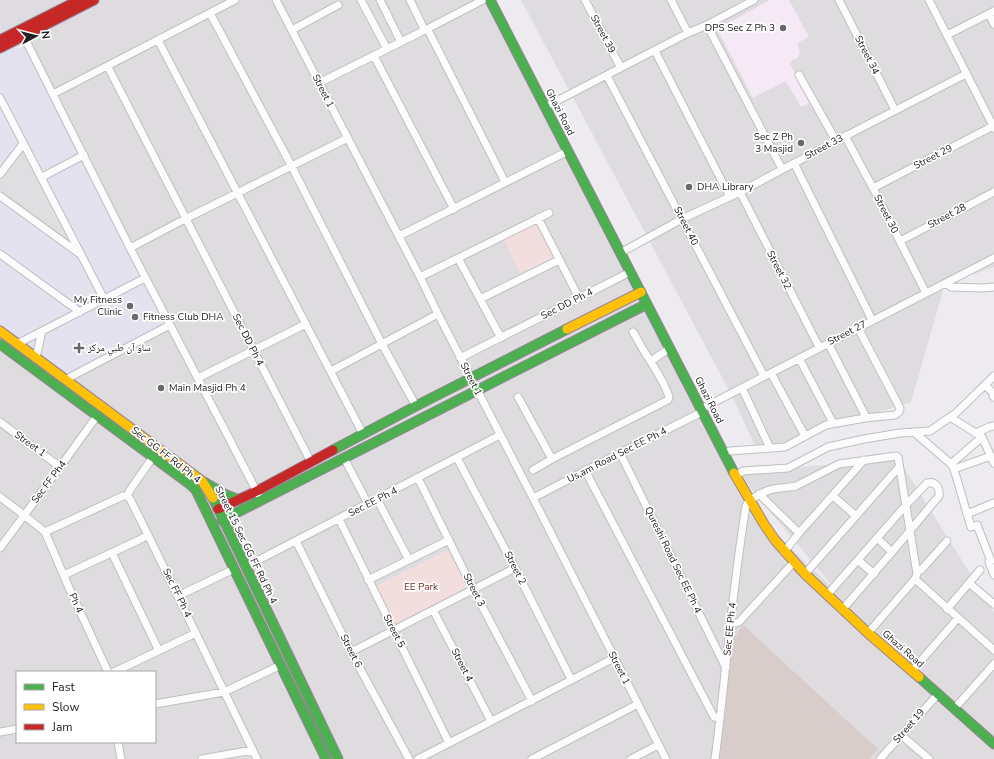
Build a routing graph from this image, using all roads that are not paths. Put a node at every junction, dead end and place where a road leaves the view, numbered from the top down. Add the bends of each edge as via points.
1 (79, 0) edge
2 (94, 0) edge
3 (235, 0) edge
4 (276, 0) edge
5 (362, 0) edge
6 (380, 0) edge
7 (410, 0) edge
8 (483, 0) edge
9 (490, 0) edge
10 (585, 0) edge
11 (671, 0) edge
12 (754, 0) edge
13 (839, 0) edge
14 (929, 0) edge
15 (338, 5) dead end
16 (210, 13) junction
17 (991, 13) edge
18 (994, 24) edge
19 (707, 25) junction
20 (426, 29) junction
21 (292, 30) junction
22 (688, 34) junction
23 (947, 35) junction
24 (24, 36) junction
25 (0, 40) edge
26 (158, 40) junction
27 (401, 42) junction
28 (0, 48) edge
29 (387, 49) junction
30 (655, 51) junction
31 (374, 56) junction
32 (108, 66) junction
33 (621, 68) junction
34 (966, 74) junction
35 (799, 75) dead end
36 (607, 76) junction
37 (319, 83) junction
38 (53, 94) junction
39 (0, 98) edge
40 (545, 107) junction
41 (895, 110) junction
42 (993, 127) edge
43 (845, 136) junction
44 (348, 138) junction
45 (836, 141) junction
46 (23, 144) junction
47 (568, 151) junction
48 (84, 156) junction
49 (794, 163) junction
50 (291, 166) junction
51 (782, 169) junction
52 (0, 174) edge
53 (42, 178) junction
54 (505, 182) junction
55 (873, 188) junction
56 (740, 192) junction
57 (994, 192) edge
58 (237, 193) junction
59 (0, 196) edge
60 (730, 197) junction
61 (454, 209) junction
62 (549, 213) dead end
63 (538, 218) junction
64 (185, 219) junction
65 (682, 219) junction
66 (399, 236) junction
67 (900, 241) junction
68 (130, 248) junction
69 (620, 253) junction
70 (0, 254) edge
71 (80, 254) junction
72 (458, 258) junction
73 (994, 258) edge
74 (559, 260) junction
75 (630, 272) junction
76 (420, 277) junction
77 (146, 278) junction
78 (946, 283) junction
79 (994, 287) edge
80 (640, 292) junction
81 (926, 293) junction
82 (480, 298) junction
83 (579, 298) junction
84 (104, 299) junction
85 (647, 304) junction
86 (80, 312) junction
87 (438, 314) junction
88 (872, 320) junction
89 (306, 324) junction
90 (170, 325) junction
91 (858, 328) junction
92 (0, 331) edge
93 (42, 331) junction
94 (632, 332) dead end
95 (501, 338) junction
96 (828, 343) junction
97 (0, 344) edge
98 (17, 344) junction
99 (382, 344) junction
100 (819, 347) junction
101 (670, 348) junction
102 (254, 350) junction
103 (460, 358) junction
104 (800, 358) junction
105 (37, 360) junction
106 (651, 361) junction
107 (33, 369) junction
108 (331, 371) junction
109 (771, 373) junction
110 (764, 376) junction
111 (994, 376) edge
112 (198, 378) junction
113 (471, 378) junction
114 (66, 380) junction
115 (985, 385) junction
116 (742, 388) junction
117 (477, 390) junction
118 (518, 397) dead end
119 (994, 397) edge
120 (416, 406) junction
121 (702, 410) junction
122 (97, 416) junction
123 (950, 417) junction
124 (865, 418) junction
125 (0, 422) edge
126 (833, 423) junction
127 (994, 426) edge
128 (914, 432) junction
129 (363, 434) junction
130 (500, 435) junction
131 (979, 435) junction
132 (805, 436) junction
133 (770, 448) junction
134 (620, 453) junction
135 (724, 454) junction
136 (153, 457) junction
137 (344, 458) junction
138 (457, 458) junction
139 (552, 459) junction
140 (992, 459) edge
141 (864, 460) junction
142 (311, 462) junction
143 (60, 466) junction
144 (953, 466) junction
145 (899, 467) junction
146 (533, 470) dead end
147 (585, 470) junction
148 (735, 476) junction
149 (418, 478) junction
150 (202, 481) junction
151 (257, 491) junction
152 (759, 494) junction
153 (127, 496) junction
154 (833, 496) junction
155 (0, 497) edge
156 (533, 498) junction
157 (377, 499) junction
158 (239, 500) junction
159 (262, 500) junction
160 (750, 500) junction
161 (994, 503) edge
162 (368, 504) junction
163 (906, 505) junction
164 (218, 510) junction
165 (967, 514) junction
166 (24, 515) junction
167 (856, 516) junction
168 (339, 519) junction
169 (222, 520) junction
170 (910, 531) junction
171 (45, 532) junction
172 (799, 533) junction
173 (148, 535) junction
174 (876, 538) junction
175 (449, 540) junction
176 (296, 541) junction
177 (947, 541) dead end
178 (0, 548) edge
179 (784, 552) junction
180 (892, 552) junction
181 (112, 553) junction
182 (409, 560) junction
183 (858, 560) junction
184 (794, 562) junction
185 (245, 567) junction
186 (234, 568) junction
187 (515, 568) junction
188 (980, 570) dead end
189 (917, 571) junction
190 (805, 574) junction
191 (874, 574) junction
192 (994, 575) edge
193 (64, 576) junction
194 (915, 579) junction
195 (368, 580) junction
196 (969, 583) junction
197 (473, 589) junction
198 (827, 595) junction
199 (178, 596) junction
200 (994, 604) edge
201 (948, 609) junction
202 (433, 610) junction
203 (842, 610) junction
204 (958, 618) junction
205 (730, 623) junction
206 (393, 630) junction
207 (868, 632) junction
208 (196, 633) junction
209 (994, 650) edge
210 (159, 651) junction
211 (351, 652) junction
212 (614, 658) junction
213 (994, 664) edge
214 (281, 665) junction
215 (726, 668) junction
216 (108, 671) edge
217 (116, 671) edge
218 (912, 671) junction
219 (572, 680) junction
220 (224, 692) junction
221 (938, 694) junction
222 (532, 701) junction
223 (156, 704) edge
224 (638, 704) junction
225 (954, 710) junction
226 (720, 718) junction
227 (491, 721) junction
228 (16, 729) edge
229 (0, 732) edge
230 (901, 735) junction
231 (118, 743) edge
232 (450, 743) junction
233 (658, 744) junction
234 (994, 744) edge
235 (252, 750) junction
236 (121, 759) edge
237 (202, 759) edge
238 (257, 759) edge
239 (326, 759) edge
240 (338, 759) edge
241 (409, 759) edge
242 (418, 759) edge
243 (532, 759) edge
244 (631, 759) edge
245 (665, 759) edge
246 (715, 759) edge
247 (880, 759) edge
248 (929, 759) edge

1 - 25 main road
2 - 24 main road
3 - 16 street
4 - 21 street, Street 1
5 - 29 street
6 - 27 street
7 - 20 street
8 - 20 street
9 - 40 main road, Ghazi Road
10 - 33 street, Street 39
11 - 22 street
12 - 19 street
13 - 41 street, Street 34
14 - 23 street
15 - 21 street
16 - 26 street
16 - 50 street
17 - 18 street
17 - 23 street
19 - 22 street
19 - 51 street
20 - 27 street
20 - 54 street
21 - 37 street, Street 1
22 - 30 street
23 - 34 street
24 - 28 main road
24 - 38 street
26 - 32 street
26 - 58 street
27 - 29 street
29 - 31 street
30 - 33 street
30 - 60 street
31 - 37 street
31 - 61 street
32 - 38 street
32 - 64 street, Sec DD Ph 4
33 - 36 street
34 - 41 street, Street 33
34 - 42 street
35 - 45 street
36 - 40 street
36 - 65 street, Street 40
37 - 44 street, Street 1
38 - 48 street
39 - 46 street
40 - 47 main road, Ghazi Road
41 - 43 street, Street 33
42 - 55 street, Street 29
43 - 45 street, Street 33
43 - 55 street, Street 30
44 - 50 street
44 - 66 street, Street 1
45 - 49 street, Street 33
46 - 52 street
46 - 53 street
47 - 54 street
47 - 69 main road, Ghazi Road
48 - 53 street
48 - 68 street
49 - 51 street, Street 33
49 - 88 street
50 - 58 street
50 - 99 street
51 - 56 street, Street 33
53 - 71 street
54 - 61 street
55 - 67 street, Street 30
56 - 60 street, Street 33
56 - 100 street, Street 32
57 - 67 street, Street 28
58 - 64 street
58 - 89 street
59 - 71 street
60 - 65 street, Street 33
61 - 66 street
62 - 63 street
63 - 72 street
63 - 74 street
64 - 68 street
64 - 102 street, Sec DD Ph 4
65 - 69 street, Street 33
65 - 110 street, Street 40
66 - 76 street, Street 1
67 - 81 street, Street 30
68 - 77 street
69 - 75 main road, Ghazi Road
70 - 86 street
71 - 84 street
72 - 76 street
72 - 82 street
73 - 78 street, Street 27
74 - 82 street
74 - 83 street
75 - 80 main road, Ghazi Road
75 - 83 street, Sec DD Ph 4
76 - 87 street, Street 1
77 - 84 street
77 - 90 street
78 - 79 street via 951,288
78 - 81 street, Street 27
80 - 85 main road, Ghazi Road
80 - 113 main road
81 - 88 street, Street 27
82 - 95 street
83 - 95 street, Sec DD Ph 4
84 - 86 street
85 - 101 main road, Ghazi Road
85 - 117 main road
86 - 93 street
87 - 99 street
87 - 103 street, Street 1
88 - 91 street, Street 27
89 - 102 street
89 - 108 street
90 - 112 street
90 - 114 street
91 - 96 street, Street 27
91 - 124 street via 900,408 895,415
92 - 98 main road, Street 15 Sec GG FF Rd Ph 4
93 - 98 street
93 - 105 street
94 - 106 street
95 - 103 street, Sec DD Ph 4
96 - 100 street, Street 27
96 - 124 street
97 - 107 main road, Sec GG FF Rd Ph 4
98 - 105 main road, Street 15 Sec GG FF Rd Ph 4
99 - 108 street
99 - 120 street
100 - 104 street, Street 27
101 - 106 street
101 - 121 main road, Ghazi Road
102 - 112 street
102 - 142 street, Sec DD Ph 4
103 - 113 street, Street 1
104 - 109 street, Street 27
104 - 126 street
105 - 107 main road
105 - 114 main road, Street 15 Sec GG FF Rd Ph 4
106 - 139 street via 668,394 668,400
107 - 122 main road, Sec GG FF Rd Ph 4
108 - 129 street
109 - 110 street, Street 27
109 - 132 street
110 - 116 street, Street 27
111 - 115 street
112 - 151 street
113 - 117 street, Street 1
113 - 120 main road
114 - 150 main road, Street 15 Sec GG FF Rd Ph 4
115 - 119 street
115 - 123 street
116 - 121 street, Street 27
116 - 133 street
117 - 130 street, Street 1
117 - 137 main road
118 - 139 street
120 - 129 main road
121 - 134 street, Us,am Road Sec EE Ph 4
121 - 135 main road, Ghazi Road
122 - 136 main road, Sec GG FF Rd Ph 4
122 - 143 street, Sec FF Ph4
123 - 128 street via 930,431
123 - 131 street
124 - 126 street
125 - 143 street, Street 1
126 - 132 street
127 - 131 street
128 - 144 street
128 - 148 street via 828,447 788,468 743,472
129 - 142 main road
130 - 138 street, Sec EE Ph 4
130 - 156 street, Street 1
131 - 140 street
131 - 144 street
132 - 133 street via 785,447
133 - 135 street via 730,451
134 - 147 street, Us,am Road Sec EE Ph 4
134 - 215 street, Qureshi Road Sec EE Ph 4
135 - 148 main road, Ghazi Road
136 - 153 street
136 - 186 main road, Sec GG FF Rd Ph 4 via 196,490
137 - 159 main road
137 - 162 street
138 - 149 street, Sec EE Ph 4
138 - 187 street, Street 2
139 - 146 street
140 - 144 street
141 - 145 street via 896,456
141 - 152 street via 839,464 796,486
141 - 154 street
142 - 151 main road
143 - 166 street, Sec FF Ph4
144 - 165 street
145 - 163 street
145 - 167 street
147 - 156 street, Us,am Road Sec EE Ph 4
147 - 226 street via 714,717
148 - 160 main road, Ghazi Road
149 - 157 street, Sec EE Ph 4
149 - 175 street, Street 3
150 - 158 main road
150 - 164 main road, Street 15 Sec GG FF Rd Ph 4
151 - 158 main road
151 - 159 street
152 - 160 street
152 - 172 street
153 - 171 street
153 - 173 street, Sec FF Ph 4
154 - 167 street
154 - 172 street
155 - 166 street
156 - 212 street, Street 1
157 - 162 street, Sec EE Ph 4
157 - 182 street
158 - 164 main road
159 - 169 main road
160 - 179 main road, Ghazi Road
160 - 205 street, Sec EE Ph 4 via 746,506 742,530
161 - 165 street
162 - 168 street, Sec EE Ph 4
163 - 170 street
163 - 170 street via 927,483 934,484 940,492
163 - 174 street
164 - 169 main road, Street 15 Sec GG FF Rd Ph 4
165 - 192 street via 971,527 977,525
166 - 171 street
166 - 178 street, Sec FF Ph4
167 - 190 street
168 - 176 street, Sec EE Ph 4
168 - 195 street, Street 5
169 - 185 main road, Street 15 Sec GG FF Rd Ph 4
170 - 180 street
170 - 189 street
171 - 193 street, Ph 4
172 - 179 street
173 - 181 street
173 - 199 street, Sec FF Ph 4
174 - 180 street
174 - 183 street
175 - 182 street
175 - 197 street, Street 3
176 - 185 street, Sec EE Ph 4
176 - 211 street, Street 6
177 - 189 street via 921,570
179 - 184 main road, Ghazi Road
180 - 191 street
181 - 193 street
181 - 210 street
182 - 195 street
183 - 191 street
183 - 198 street
184 - 190 main road, Ghazi Road
184 - 205 street via 739,622
185 - 240 main road, Street 15 Sec GG FF Rd Ph 4
186 - 199 street
186 - 214 main road, Sec GG FF Rd Ph 4
187 - 197 street
187 - 219 street, Street 2
188 - 196 street
189 - 194 street
190 - 198 main road, Ghazi Road
191 - 203 street
193 - 216 street, Ph 4
194 - 201 street
194 - 207 street
195 - 206 street, Street 5
196 - 200 street
196 - 201 street
197 - 202 street
197 - 222 street, Street 3
198 - 203 main road, Ghazi Road
199 - 208 street, Sec FF Ph 4
201 - 204 street
202 - 206 street
202 - 227 street, Street 4
203 - 207 main road, Ghazi Road
204 - 209 street
204 - 218 street
205 - 215 street, Sec EE Ph 4
206 - 211 street
206 - 232 street, Street 5
207 - 218 main road, Ghazi Road
208 - 210 street
208 - 220 street, Sec FF Ph 4
210 - 217 street
211 - 241 street, Street 6
212 - 219 street
212 - 224 street, Street 1
213 - 225 street
214 - 220 street
214 - 239 main road, Sec GG FF Rd Ph 4
215 - 226 street, Sec EE Ph 4
218 - 221 main road, Ghazi Road
219 - 222 street
220 - 223 street
220 - 235 street, Sec FF Ph 4
221 - 225 main road, Ghazi Road
221 - 230 street, Street 19
222 - 227 street
224 - 233 street, Street 1
224 - 243 street
225 - 234 main road, Ghazi Road
226 - 246 street, Sec EE Ph 4
227 - 232 street
228 - 229 street
230 - 247 street, Street 19
230 - 248 street
231 - 236 street
232 - 242 street
233 - 244 street
233 - 245 street, Street 1
235 - 237 street
235 - 238 street, Sec FF Ph 4

